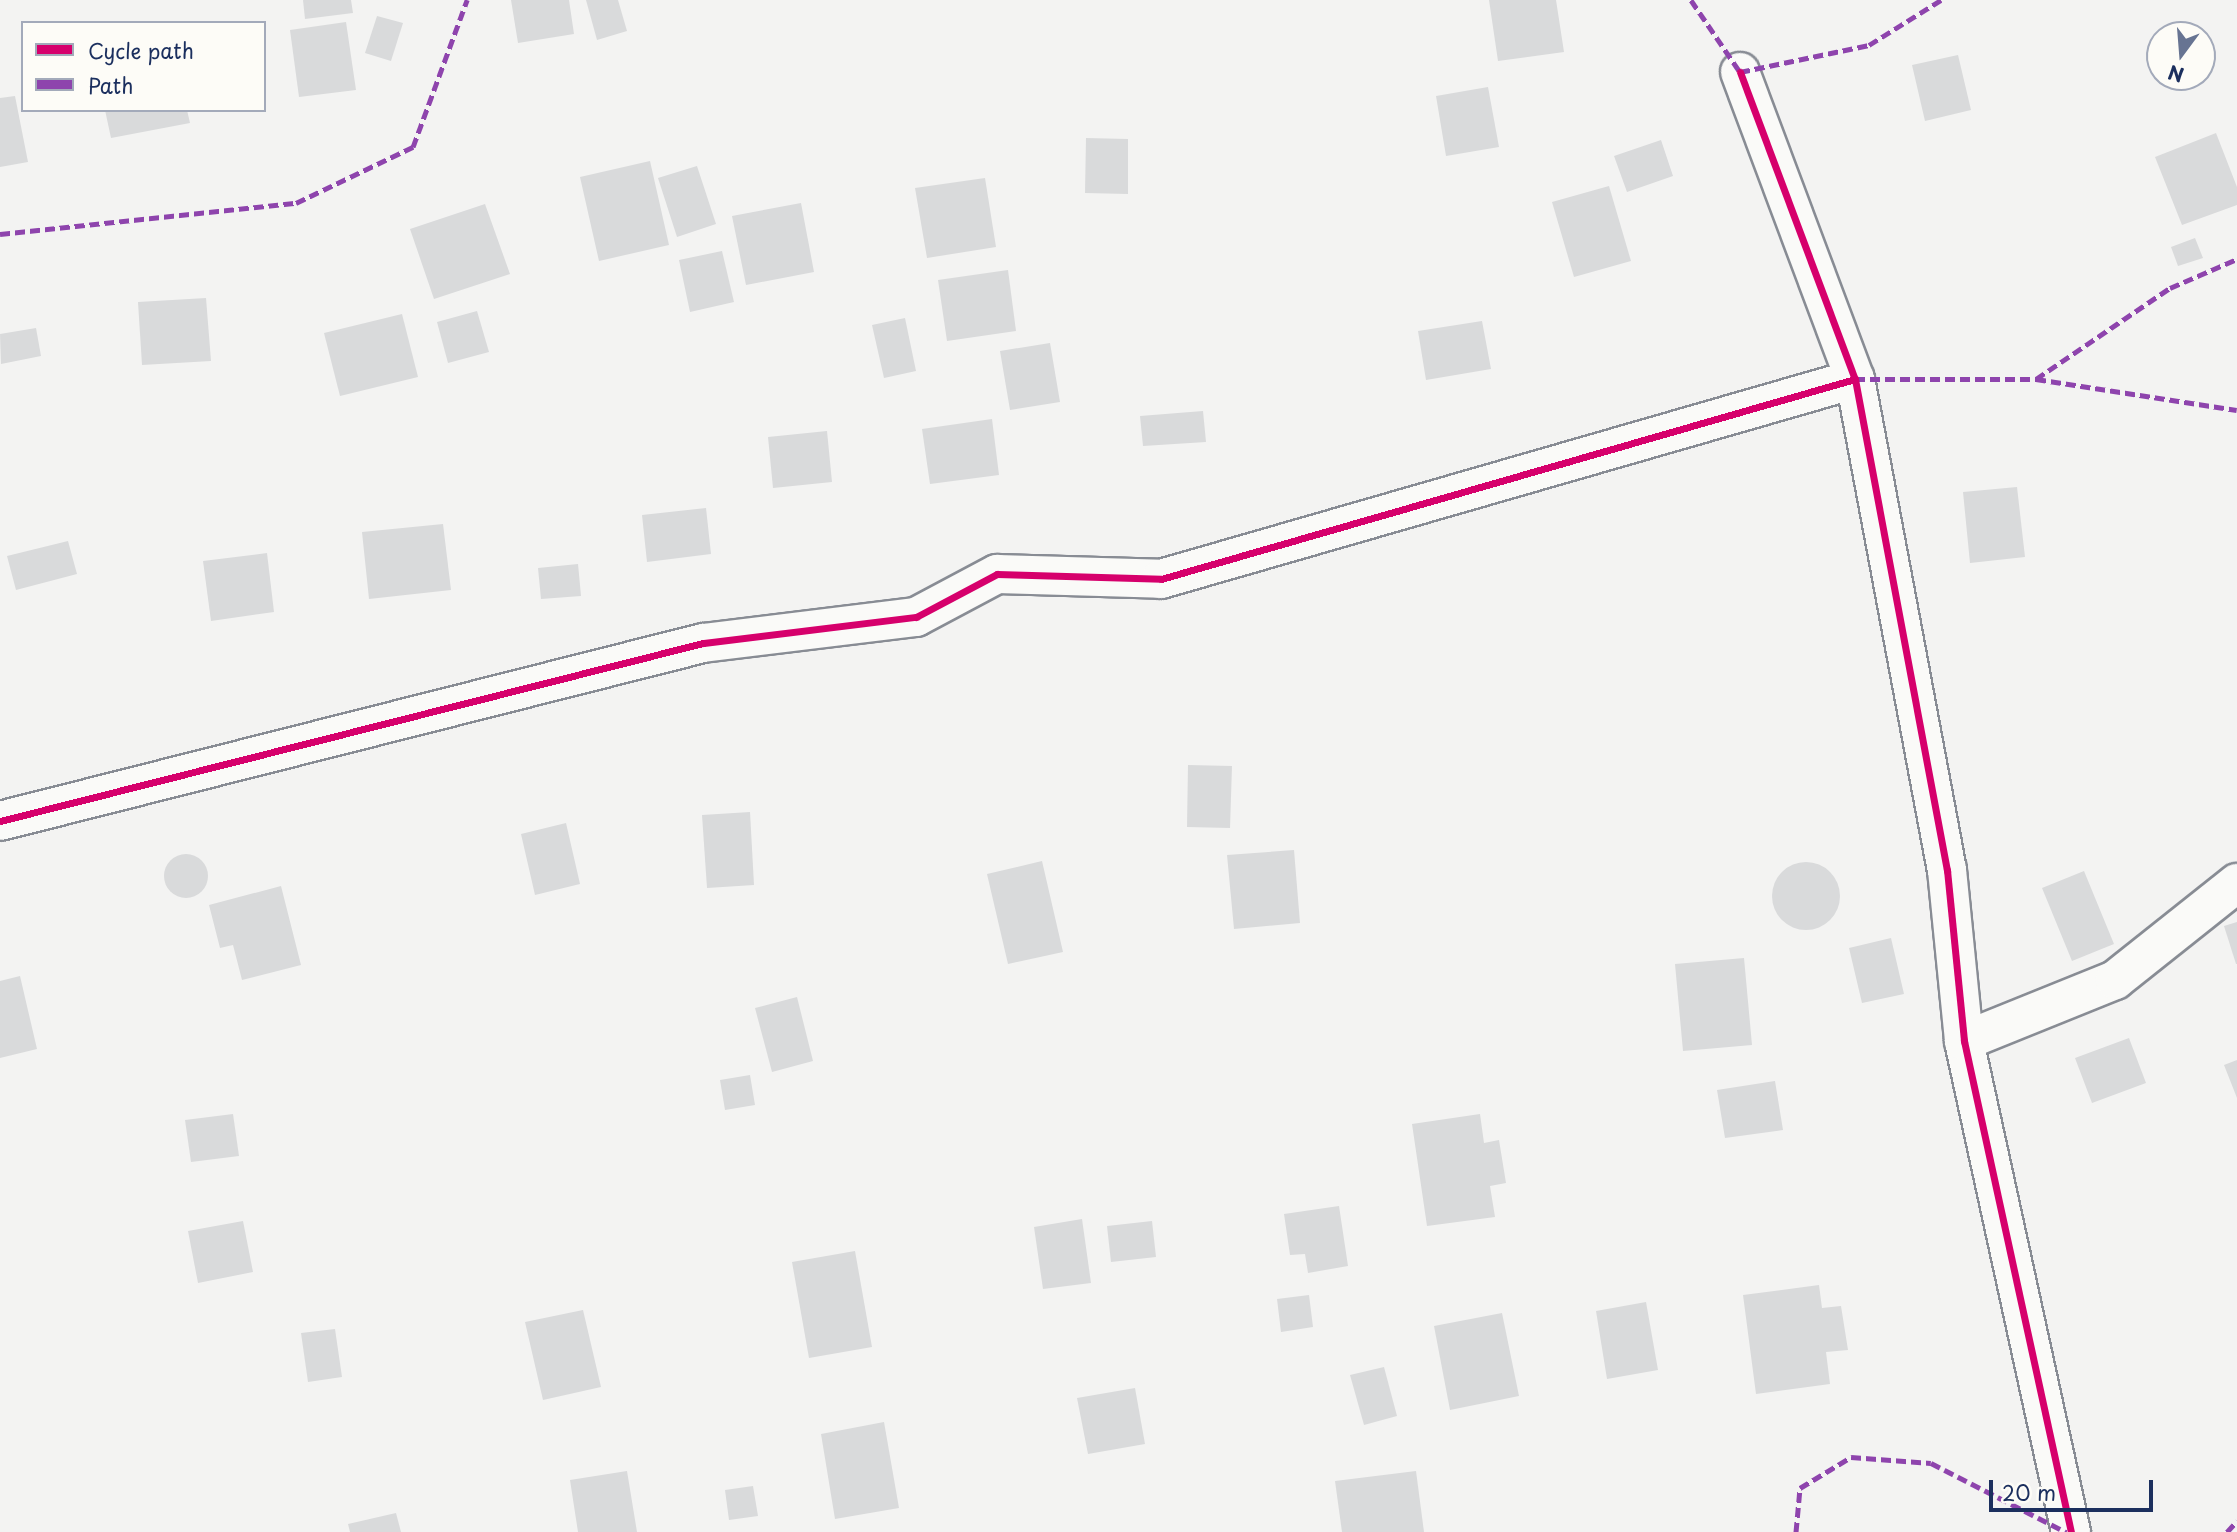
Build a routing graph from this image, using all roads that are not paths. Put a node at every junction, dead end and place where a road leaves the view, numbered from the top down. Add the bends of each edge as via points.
1 (1740, 72) dead end
2 (1855, 379) junction
3 (0, 821) edge
4 (2237, 883) edge
5 (1964, 1041) junction
6 (2071, 1532) edge

1 - 2 street
2 - 3 street via 1161,579 997,574 916,617 703,643
2 - 5 street via 1947,870
4 - 5 street via 2115,980
5 - 6 street

